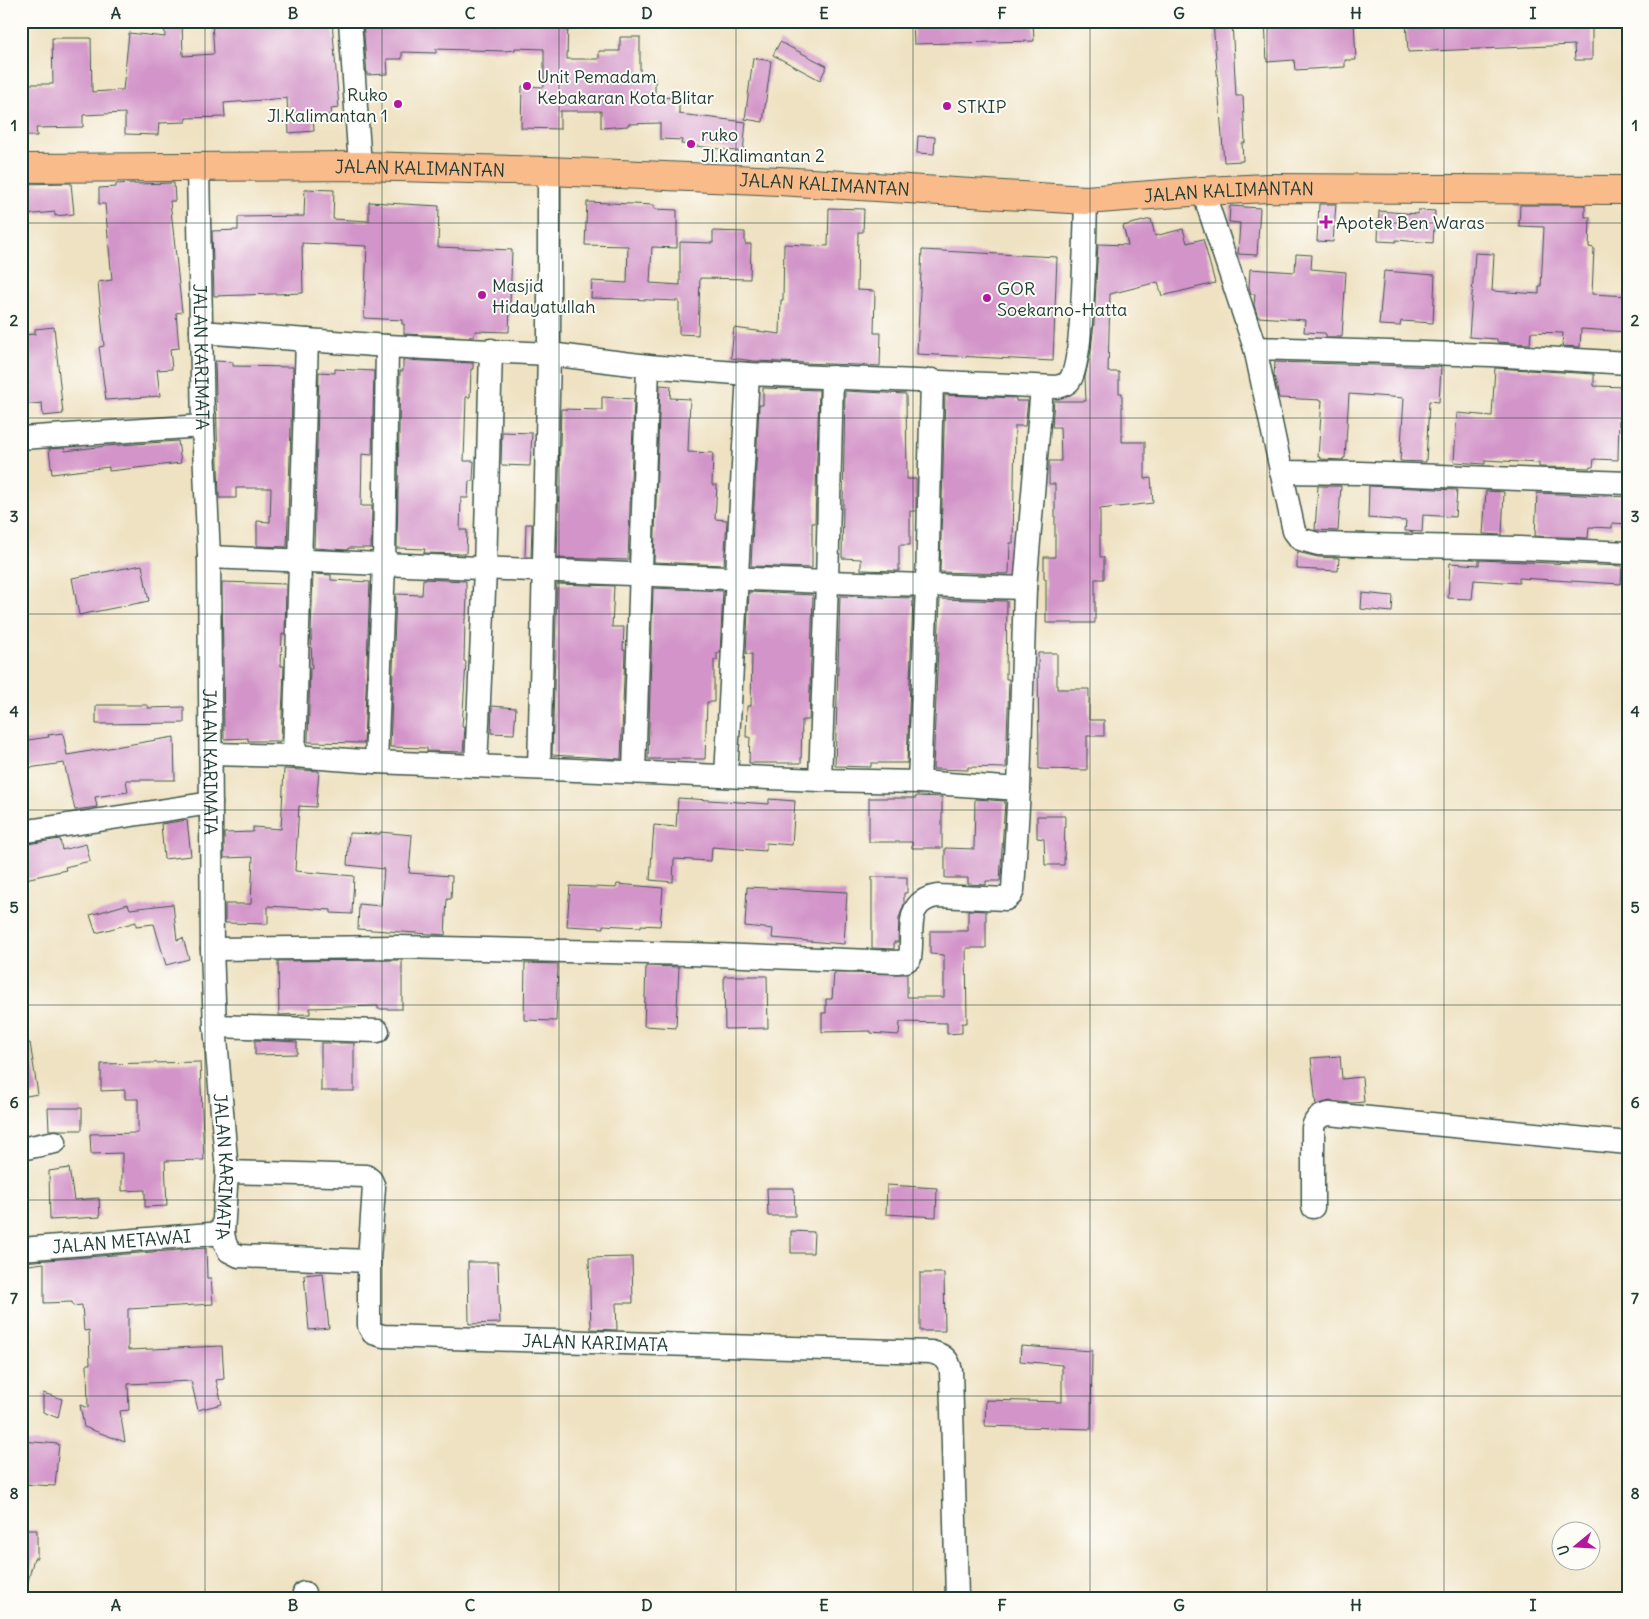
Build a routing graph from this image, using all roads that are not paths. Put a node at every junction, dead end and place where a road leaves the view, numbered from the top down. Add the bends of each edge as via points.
1 (350, 21) edge
2 (360, 166) junction
3 (21, 168) edge
4 (198, 168) junction
5 (549, 171) junction
6 (1628, 190) edge
7 (1203, 191) junction
8 (1086, 200) junction
9 (201, 332) junction
10 (308, 340) junction
11 (387, 346) junction
12 (1255, 348) junction
13 (491, 350) junction
14 (549, 354) junction
15 (1628, 363) edge
16 (648, 366) junction
17 (748, 374) junction
18 (832, 377) junction
19 (932, 380) junction
20 (1042, 387) junction
21 (203, 426) junction
22 (21, 438) edge
23 (1281, 472) junction
24 (1628, 483) edge
25 (1628, 552) edge
26 (209, 557) junction
27 (301, 562) junction
28 (384, 565) junction
29 (485, 569) junction
30 (544, 572) junction
31 (640, 575) junction
32 (736, 578) junction
33 (828, 582) junction
34 (927, 585) junction
35 (1025, 588) junction
36 (211, 754) junction
37 (294, 756) junction
38 (376, 762) junction
39 (476, 766) junction
40 (538, 768) junction
41 (634, 771) junction
42 (726, 776) junction
43 (820, 780) junction
44 (919, 782) junction
45 (1018, 789) junction
46 (211, 802) junction
47 (21, 832) edge
48 (212, 949) junction
49 (215, 1026) junction
50 (378, 1030) dead end
51 (55, 1142) dead end
52 (1628, 1142) edge
53 (21, 1149) edge
54 (227, 1172) junction
55 (1313, 1207) dead end
56 (223, 1232) junction
57 (21, 1248) edge
58 (369, 1260) junction
59 (957, 1598) edge

1 - 2 street
2 - 4 highway, JALAN KALIMANTAN
2 - 5 highway, JALAN KALIMANTAN
3 - 4 highway, JALAN KALIMANTAN
4 - 9 street, JALAN KARIMATA
5 - 8 highway, JALAN KALIMANTAN
5 - 14 street
6 - 7 highway, JALAN KALIMANTAN via 1268,188
7 - 8 highway, JALAN KALIMANTAN
7 - 12 street
8 - 20 street via 1076,366 1065,385
9 - 10 street
9 - 21 street, JALAN KARIMATA
10 - 11 street
10 - 27 street
11 - 13 street
11 - 28 street
12 - 15 street
12 - 23 street
13 - 14 street
13 - 29 street
14 - 16 street
14 - 30 street
16 - 17 street
16 - 31 street
17 - 18 street
17 - 32 street
18 - 19 street
18 - 33 street
19 - 20 street
19 - 34 street
20 - 35 street
21 - 22 street
21 - 26 street, JALAN KARIMATA
23 - 24 street
23 - 25 street via 1294,531 1309,543
26 - 27 street
26 - 36 street, JALAN KARIMATA
27 - 28 street
27 - 37 street
28 - 29 street
28 - 38 street
29 - 30 street
29 - 39 street
30 - 31 street
30 - 40 street
31 - 32 street
31 - 41 street
32 - 33 street
32 - 42 street
33 - 34 street
33 - 43 street
34 - 35 street
34 - 44 street
35 - 45 street
36 - 37 street
36 - 46 street, JALAN KARIMATA
37 - 38 street
38 - 39 street
39 - 40 street
40 - 41 street
41 - 42 street
42 - 43 street
43 - 44 street
44 - 45 street
45 - 48 street via 1011,896 1002,900 937,896 920,902 913,915 910,958 906,961 398,947
46 - 47 street
46 - 48 street, JALAN KARIMATA
48 - 49 street, JALAN KARIMATA
49 - 50 street
49 - 54 street, JALAN KARIMATA
51 - 53 street
52 - 55 street via 1329,1114 1319,1117 1313,1128
54 - 56 street, JALAN KARIMATA
54 - 58 street via 366,1176 374,1188
56 - 57 street, JALAN METAWAI
56 - 58 street, JALAN KARIMATA via 230,1251 239,1256
58 - 59 street, JALAN KARIMATA via 369,1326 373,1333 383,1336 931,1352 942,1356 951,1371

